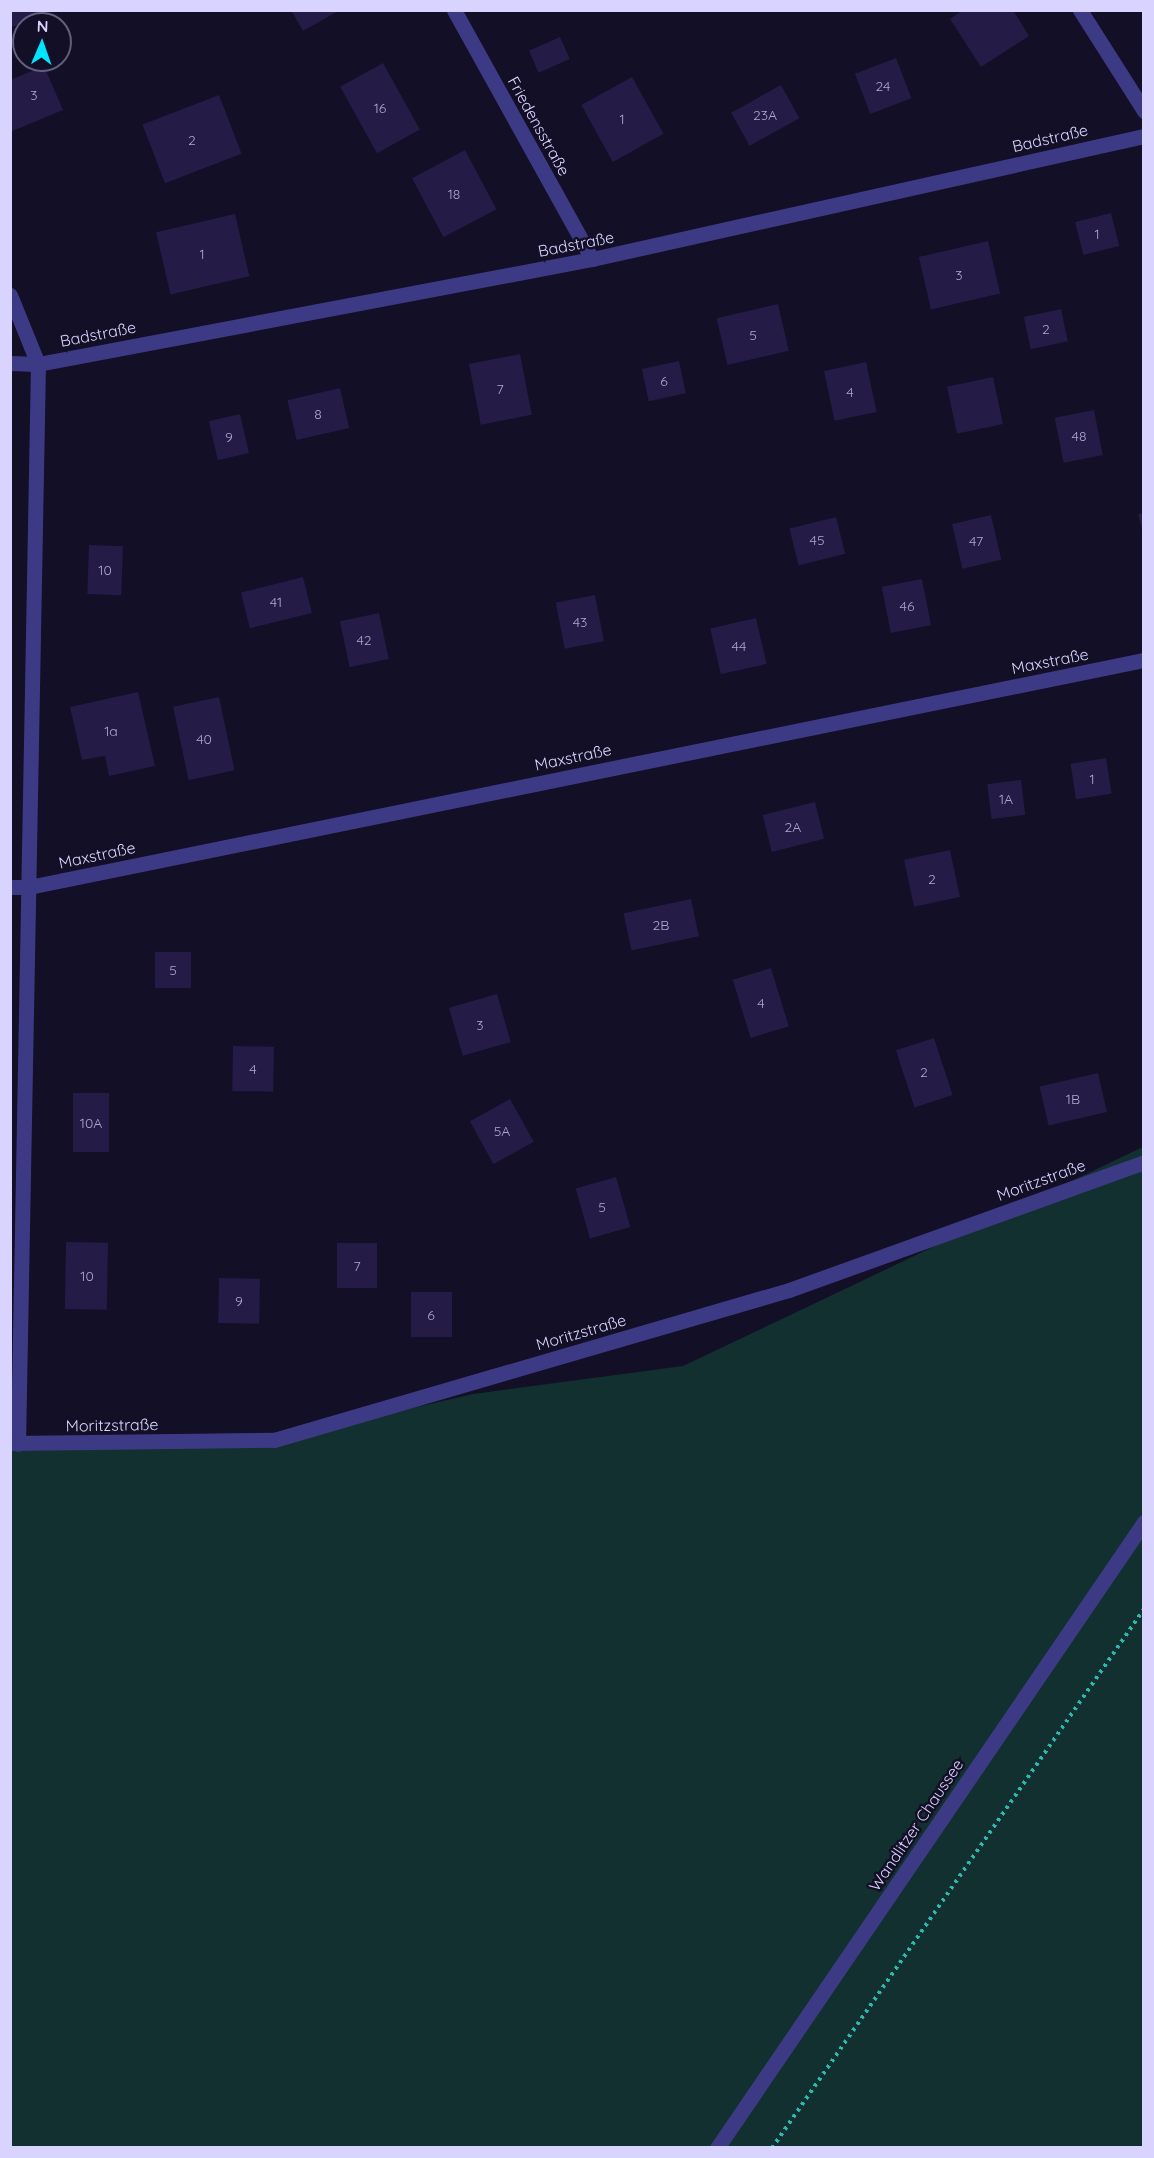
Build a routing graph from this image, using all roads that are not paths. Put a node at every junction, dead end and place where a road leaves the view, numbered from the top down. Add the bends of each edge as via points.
1 (454, 10) edge
2 (1080, 10) edge
3 (1143, 111) edge
4 (1143, 136) edge
5 (592, 260) junction
6 (10, 295) edge
7 (10, 363) edge
8 (38, 364) junction
9 (1143, 660) edge
10 (10, 887) edge
11 (29, 888) junction
12 (1143, 1162) edge
13 (14, 1443) edge
14 (1143, 1522) edge
15 (717, 2148) edge

1 - 5 street, Friedensstraße
2 - 3 street
4 - 5 street, Badstraße
5 - 8 street, Badstraße
6 - 8 street
7 - 8 street, Badstraße
8 - 11 street
9 - 11 street, Maxstraße
10 - 11 street, Maxstraße
11 - 13 street
12 - 13 street, Moritzstraße via 789,1290 274,1440
14 - 15 street, Wandlitzer Chaussee

